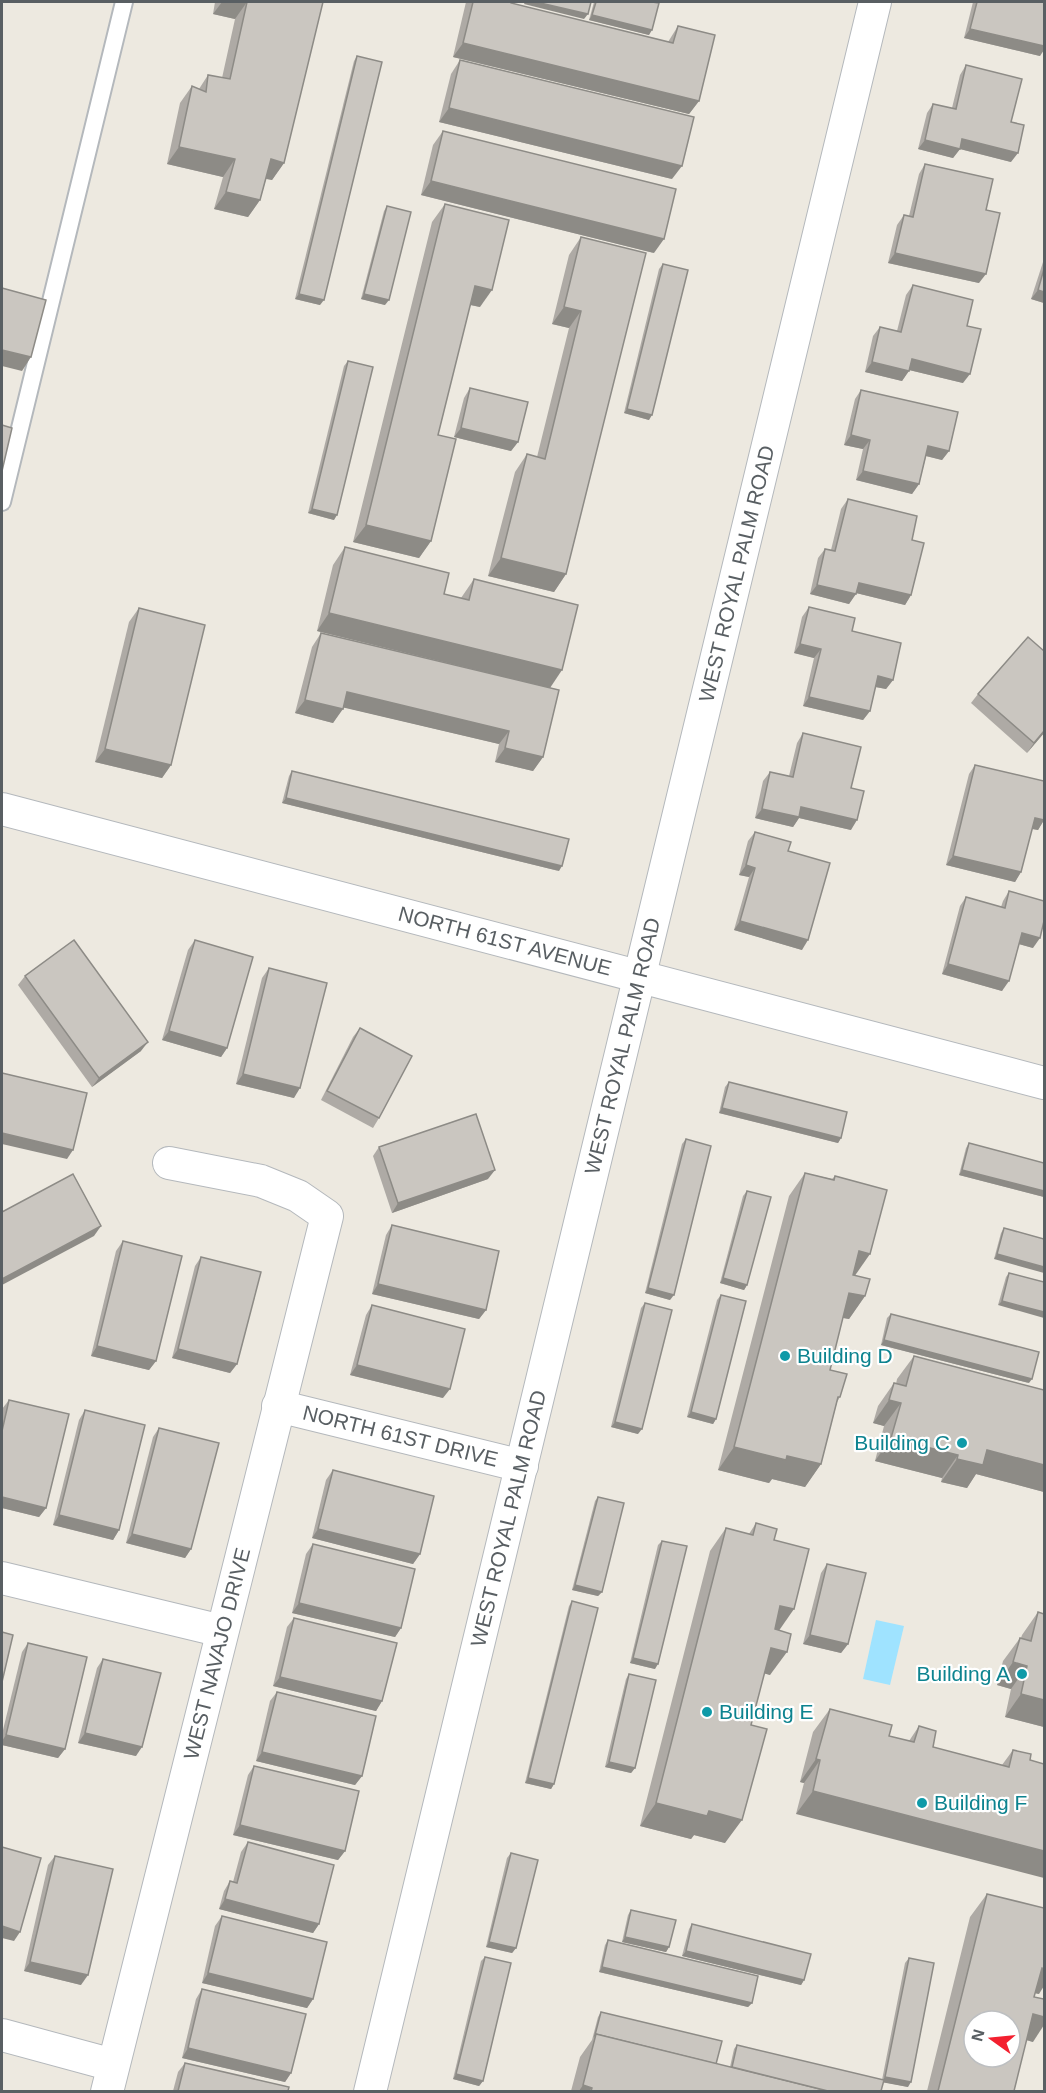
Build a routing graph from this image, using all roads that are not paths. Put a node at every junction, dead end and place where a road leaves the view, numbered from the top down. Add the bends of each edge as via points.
1 (124, 2) edge
2 (875, 2) edge
3 (2, 502) edge
4 (2, 809) edge
5 (639, 976) junction
6 (1044, 1083) edge
7 (169, 1163) dead end
8 (278, 1406) junction
9 (522, 1466) junction
10 (2, 1578) edge
11 (222, 1631) junction
12 (2, 2035) edge
13 (110, 2078) edge
14 (370, 2091) edge

1 - 3 lane
2 - 5 street, WEST ROYAL PALM ROAD
4 - 5 street, NORTH 61ST AVENUE
5 - 6 street, NORTH 61ST AVENUE
5 - 9 street, WEST ROYAL PALM ROAD
7 - 8 street, WEST NAVAJO DRIVE via 261,1181 298,1196 327,1216
8 - 9 street, NORTH 61ST DRIVE
8 - 11 street, WEST NAVAJO DRIVE
9 - 14 street, WEST ROYAL PALM ROAD
10 - 11 street
11 - 13 street, WEST NAVAJO DRIVE
12 - 13 street

